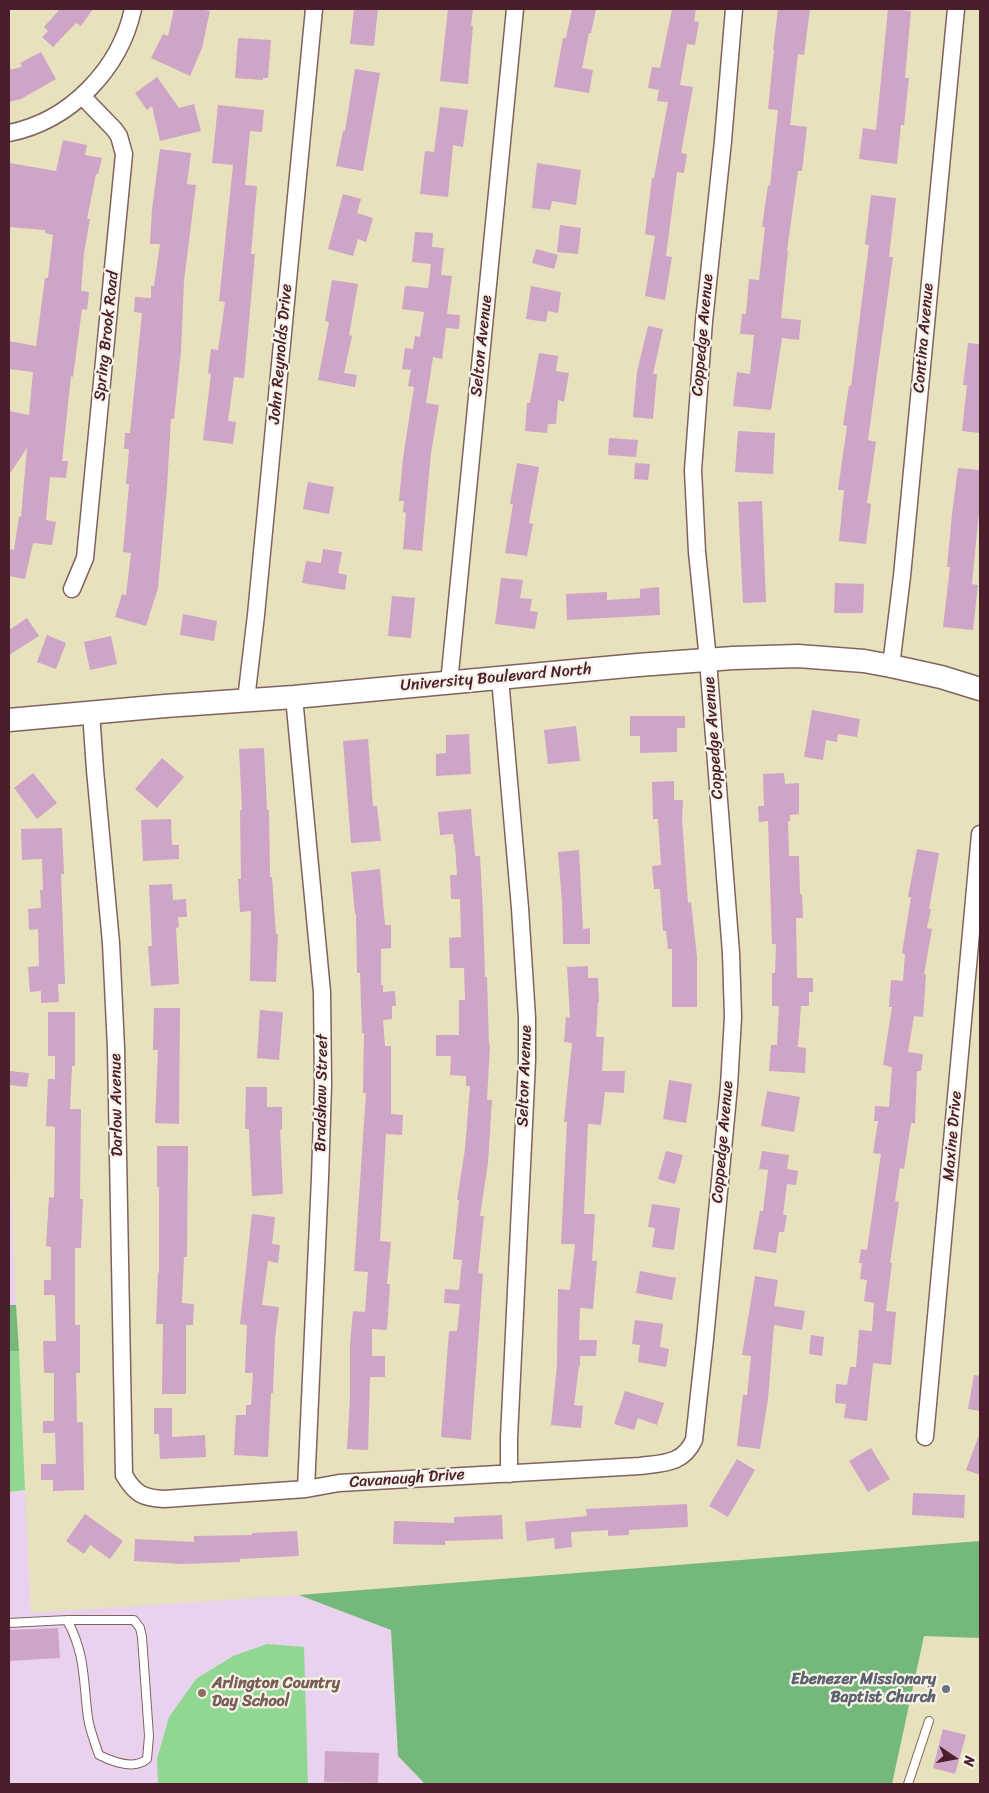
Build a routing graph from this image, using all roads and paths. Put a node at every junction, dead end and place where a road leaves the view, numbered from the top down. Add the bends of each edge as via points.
1 (133, 9) edge
2 (314, 9) edge
3 (514, 9) edge
4 (734, 9) edge
5 (956, 9) edge
6 (82, 96) junction
7 (9, 133) edge
8 (72, 589) dead end
9 (708, 660) junction
10 (891, 666) junction
11 (500, 678) junction
12 (449, 683) junction
13 (980, 689) edge
14 (294, 697) junction
15 (246, 700) junction
16 (91, 712) junction
17 (9, 720) edge
18 (980, 834) edge
19 (925, 1437) dead end
20 (676, 1460) joint
21 (509, 1474) junction
22 (306, 1490) junction
23 (139, 1494) joint
24 (67, 1620) junction
25 (9, 1623) edge
26 (929, 1721) dead end
27 (908, 1784) edge

1 - 6 street via 119,48
2 - 15 street, John Reynolds Drive
3 - 12 street, Selton Avenue
4 - 9 street, Coppedge Avenue via 692,470
5 - 10 street, Contina Avenue
6 - 7 street via 36,125
6 - 8 street, Spring Brook Road via 114,129 124,154 85,558
9 - 10 street, University Boulevard North via 798,656
9 - 11 street, University Boulevard North
9 - 20 street, Coppedge Avenue via 733,1017 706,1339 694,1440
10 - 13 street, University Boulevard North via 941,676
11 - 12 street, University Boulevard North
11 - 21 street, Selton Avenue via 527,1018
12 - 14 street, University Boulevard North
14 - 15 street, University Boulevard North
14 - 22 street, Bradshaw Street via 322,992 323,1085
15 - 16 street, University Boulevard North
16 - 17 street, University Boulevard North
16 - 23 street, Darlow Avenue via 116,1038 124,1475
18 - 19 street, Maxine Drive
20 - 21 street, Cavanaugh Drive via 640,1466
21 - 22 street, Cavanaugh Drive via 338,1483
22 - 23 street, Cavanaugh Drive via 164,1499
24 - 24 lane via 134,1620 140,1628 149,1736 147,1759 142,1762 113,1762 99,1755 88,1718 82,1660
24 - 25 lane
26 - 27 lane

